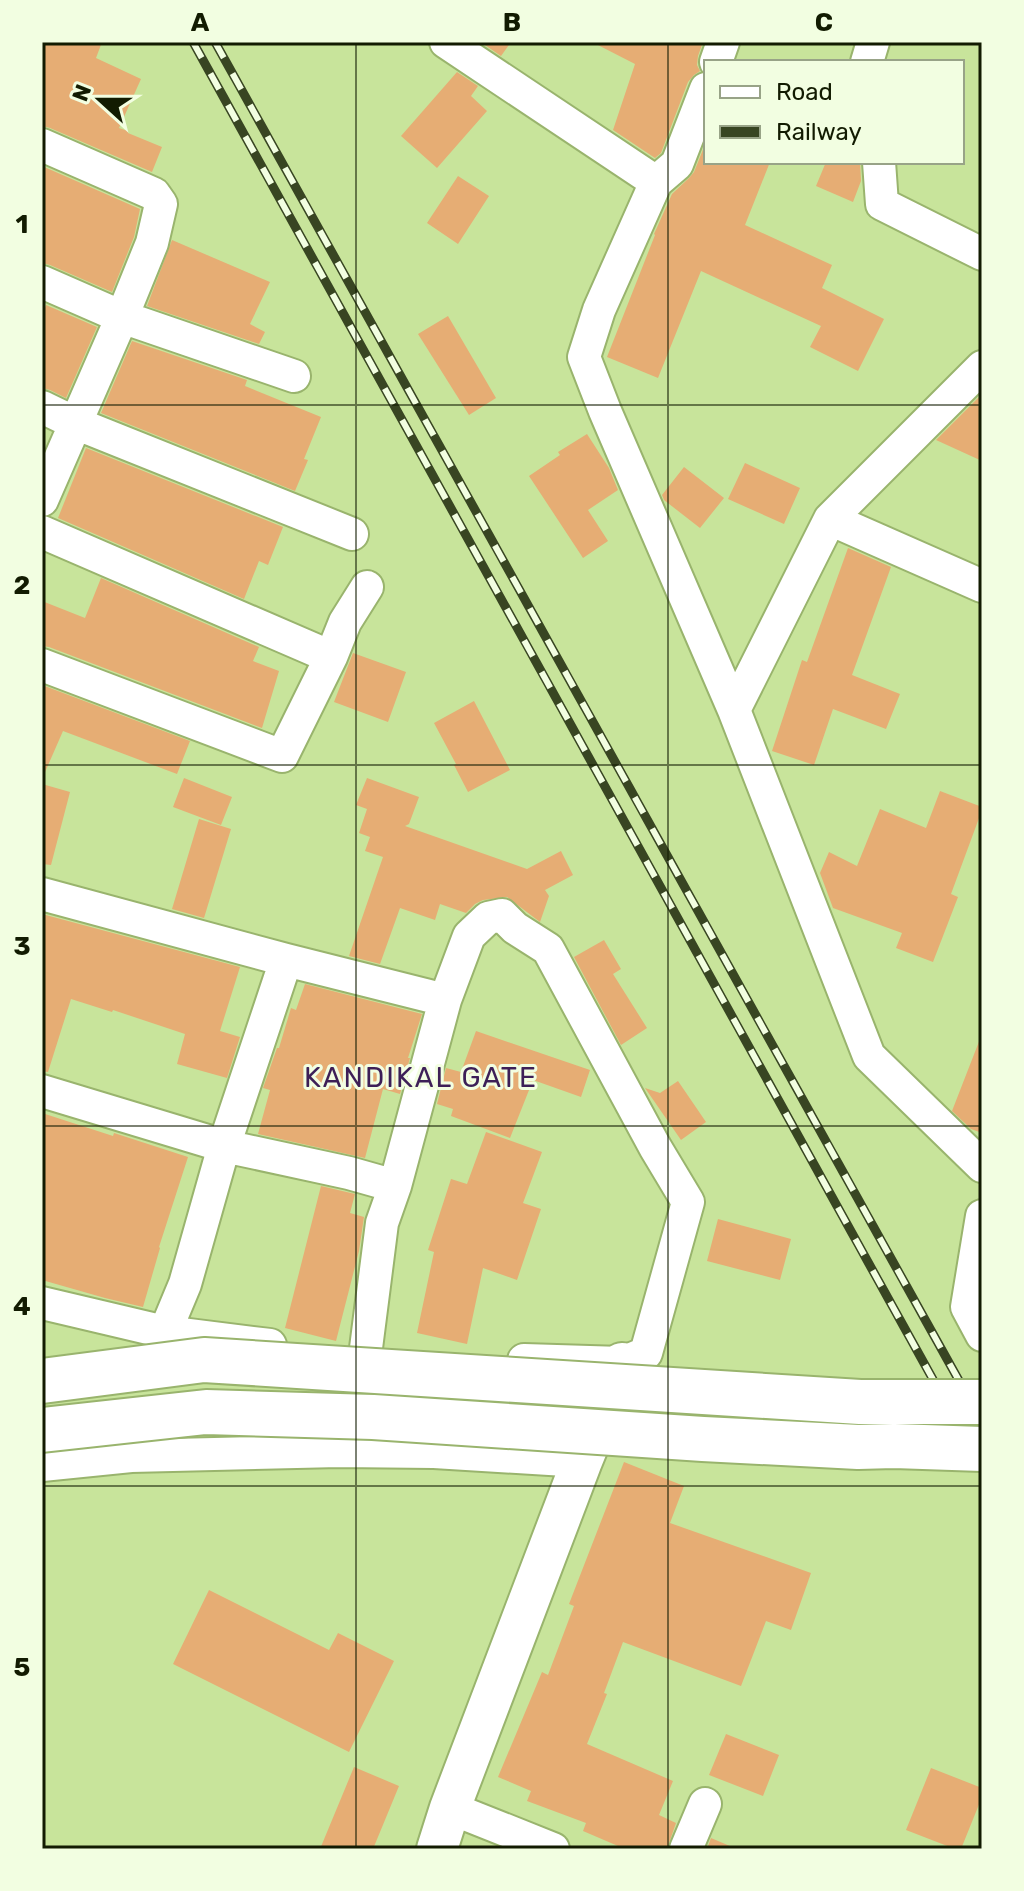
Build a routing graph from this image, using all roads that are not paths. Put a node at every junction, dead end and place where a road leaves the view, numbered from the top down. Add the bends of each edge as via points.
1 (446, 42) edge
2 (704, 94) edge
3 (42, 145) edge
4 (879, 164) edge
5 (656, 182) junction
6 (982, 254) edge
7 (42, 282) edge
8 (122, 317) junction
9 (982, 367) edge
10 (294, 376) dead end
11 (42, 407) edge
12 (75, 423) junction
13 (42, 500) edge
14 (830, 519) junction
15 (42, 532) edge
16 (352, 534) dead end
17 (982, 586) edge
18 (367, 587) dead end
19 (331, 657) junction
20 (42, 665) edge
21 (734, 710) junction
22 (42, 894) edge
23 (286, 960) junction
24 (445, 1000) junction
25 (42, 1091) edge
26 (224, 1146) junction
27 (982, 1166) edge
28 (395, 1186) junction
29 (982, 1216) edge
30 (42, 1303) edge
31 (165, 1332) junction
32 (982, 1335) edge
33 (365, 1356) junction
34 (622, 1363) junction
35 (42, 1381) edge
36 (982, 1402) edge
37 (42, 1430) edge
38 (982, 1449) edge
39 (582, 1461) junction
40 (42, 1465) edge
41 (705, 1804) dead end
42 (450, 1808) junction
43 (437, 1849) edge
44 (553, 1849) edge
45 (686, 1849) edge

1 - 5 street
2 - 5 street via 677,164
3 - 8 street via 154,194 161,204 152,243
4 - 6 street via 882,204
5 - 21 street via 599,310 584,357
7 - 8 street
8 - 10 street
8 - 12 street
9 - 14 street
11 - 12 street
12 - 13 street
12 - 16 street
14 - 17 street
14 - 21 street
15 - 19 street
18 - 19 street
19 - 20 street via 282,756
21 - 27 street via 869,1056
22 - 23 street
23 - 24 street
23 - 26 street
24 - 28 street
24 - 34 street via 469,936 488,918 502,915 548,949 688,1202 646,1353
25 - 26 street
26 - 28 street
26 - 31 street via 185,1284
28 - 33 street via 382,1223
29 - 32 street via 967,1307
30 - 31 street
31 - 33 street
33 - 34 street
34 - 39 street
35 - 36 main road, bridge via 204,1360 860,1402
37 - 38 main road, bridge via 206,1412
39 - 40 street via 339,1451 131,1456
39 - 42 street
41 - 45 street
42 - 43 street
42 - 44 street

